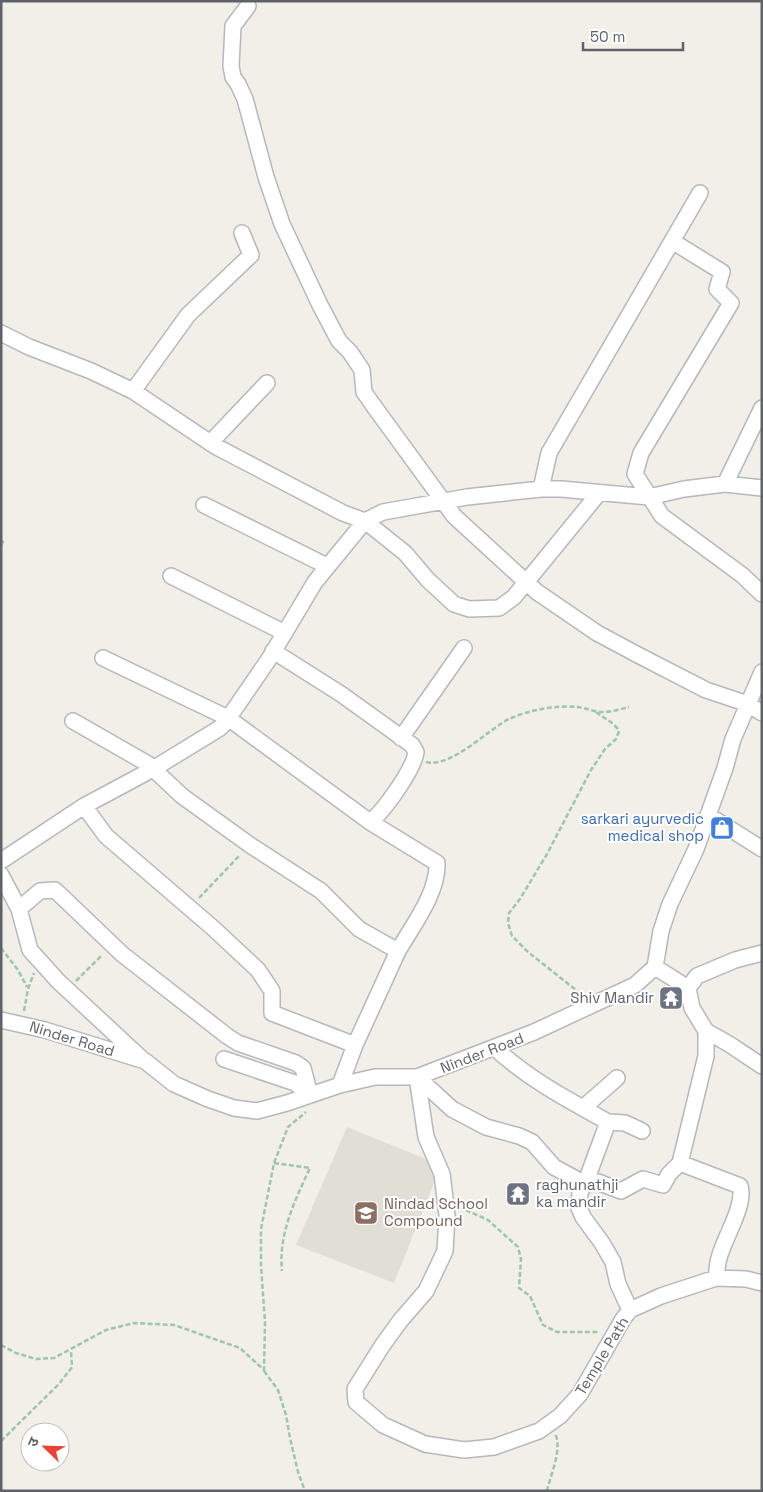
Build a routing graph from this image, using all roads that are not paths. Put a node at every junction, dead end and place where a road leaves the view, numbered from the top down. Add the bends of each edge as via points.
1 (248, 6) dead end
2 (700, 193) dead end
3 (242, 233) dead end
4 (672, 242) junction
5 (1, 333) edge
6 (267, 383) dead end
7 (133, 391) junction
8 (762, 408) edge
9 (210, 443) junction
10 (725, 484) junction
11 (761, 487) edge
12 (541, 489) junction
13 (599, 492) junction
14 (649, 498) junction
15 (442, 501) junction
16 (204, 505) dead end
17 (364, 521) junction
18 (327, 566) junction
19 (171, 576) dead end
20 (526, 582) junction
21 (762, 594) edge
22 (285, 633) junction
23 (464, 648) dead end
24 (273, 652) junction
25 (103, 658) dead end
26 (762, 672) edge
27 (748, 704) junction
28 (762, 713) edge
29 (228, 718) junction
30 (73, 721) dead end
31 (401, 738) junction
32 (153, 769) junction
33 (84, 806) junction
34 (708, 815) junction
35 (370, 822) junction
36 (762, 849) edge
37 (1, 861) edge
38 (1, 875) edge
39 (19, 909) junction
40 (398, 951) junction
41 (762, 953) edge
42 (655, 967) junction
43 (688, 988) junction
44 (8, 1022) edge
45 (706, 1031) junction
46 (355, 1046) junction
47 (494, 1048) junction
48 (224, 1059) dead end
49 (145, 1061) junction
50 (762, 1066) edge
51 (417, 1077) junction
52 (617, 1078) dead end
53 (340, 1085) junction
54 (310, 1102) junction
55 (584, 1107) junction
56 (608, 1122) junction
57 (642, 1131) dead end
58 (680, 1163) junction
59 (585, 1184) junction
60 (716, 1278) junction
61 (762, 1283) edge
62 (630, 1310) junction

1 - 15 street via 234,26 232,77 245,100 282,224 339,341 362,370 364,392
2 - 4 street
3 - 7 street via 251,255 188,315
4 - 12 street via 550,453
4 - 14 street via 722,272 717,289 731,303 641,453 636,474
5 - 7 street
6 - 9 street
7 - 9 street
8 - 10 street
9 - 17 street via 342,513
10 - 11 street
10 - 14 street via 684,489
12 - 13 street
12 - 15 street
13 - 14 street
13 - 20 street
14 - 21 street via 662,516 742,575
15 - 17 street via 383,512
15 - 20 street
16 - 18 street
17 - 18 street
17 - 20 street via 405,553 454,604 469,609 498,608 514,597
18 - 22 street
19 - 22 street
20 - 27 street via 597,633 706,690
22 - 24 street
23 - 31 street
24 - 29 street
24 - 31 street via 341,694
25 - 29 street
26 - 27 street
27 - 28 street
27 - 34 street
29 - 32 street via 220,728
29 - 35 street
30 - 32 street
31 - 35 street via 412,745 415,759 379,814
32 - 33 street
32 - 40 street via 182,796 321,891 359,929
33 - 37 street
33 - 46 street via 106,836 258,970 272,991 272,1013
34 - 36 street
34 - 42 street via 670,904 661,931
35 - 40 street via 437,862 438,874 433,890
38 - 39 street
39 - 49 street via 30,950
39 - 54 street via 40,891 54,890 112,945 238,1043 304,1068
40 - 46 street
41 - 43 street via 697,976
42 - 43 street
42 - 47 street, Ninder Road via 635,984
43 - 45 street via 692,1008
44 - 49 street, Ninder Road
45 - 50 street
45 - 58 street via 706,1056
46 - 53 street
47 - 51 street, Ninder Road
47 - 55 street via 543,1085
48 - 54 street via 295,1083
49 - 54 street, Ninder Road via 174,1084 234,1108 257,1111
51 - 53 street, Ninder Road via 375,1077
51 - 59 street via 452,1109 486,1127 532,1142 554,1167
51 - 62 street, Temple Path via 426,1137 442,1174 447,1215 445,1252 426,1291 400,1321 355,1389 356,1402 383,1424 425,1444 464,1450 494,1446 539,1432 560,1416 580,1394
52 - 55 street
53 - 54 street, Ninder Road
55 - 56 street
56 - 57 street via 625,1122
56 - 59 street
58 - 59 street via 663,1184 644,1179 621,1191 598,1182
58 - 60 street via 740,1186 742,1193 719,1258
59 - 62 street via 580,1192 579,1208 612,1262
60 - 61 street, Temple Path
60 - 62 street, Temple Path

